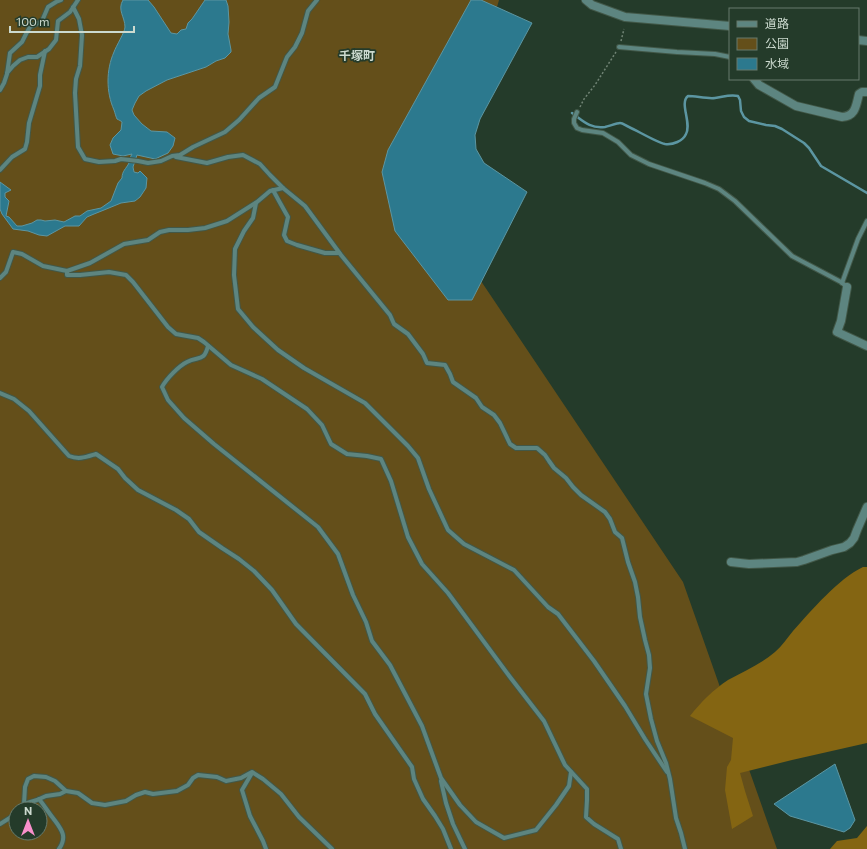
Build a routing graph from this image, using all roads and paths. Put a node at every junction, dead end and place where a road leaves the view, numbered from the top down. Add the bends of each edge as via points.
1 (61, 0) edge
2 (78, 0) edge
3 (317, 0) edge
4 (586, 0) edge
5 (73, 7) junction
6 (729, 26) edge
7 (624, 29) dead end
8 (619, 47) junction
9 (45, 51) junction
10 (729, 57) edge
11 (7, 74) junction
12 (755, 80) edge
13 (0, 90) edge
14 (867, 92) edge
15 (577, 112) joint
16 (172, 156) junction
17 (0, 170) edge
18 (283, 188) junction
19 (273, 190) junction
20 (256, 203) junction
21 (867, 221) edge
22 (340, 253) junction
23 (67, 271) junction
24 (0, 278) edge
25 (844, 285) junction
26 (208, 346) junction
27 (867, 346) edge
28 (0, 394) edge
29 (867, 507) edge
30 (731, 562) dead end
31 (252, 772) junction
32 (572, 772) junction
33 (669, 774) junction
34 (441, 778) junction
35 (66, 791) junction
36 (39, 799) junction
37 (24, 801) edge
38 (33, 801) edge
39 (59, 849) edge
40 (266, 849) edge
41 (332, 849) edge
42 (450, 849) edge
43 (465, 849) edge
44 (621, 849) edge
45 (685, 849) edge

1 - 11 lane via 48,7 42,21 30,27 22,42 10,53
2 - 5 lane
3 - 16 lane via 308,11 302,33 287,57 275,87 259,98 225,132 180,155
4 - 6 street via 625,17
5 - 9 lane via 58,21 56,40
5 - 16 lane via 79,19 82,35 75,93 78,147 85,159 99,162 121,159 148,163
7 - 8 path
8 - 10 lane
8 - 15 path
9 - 11 lane via 37,57 20,60
9 - 17 lane via 40,86 24,149
11 - 13 lane
12 - 14 street via 759,86 796,106 842,117 851,115 859,94
15 - 25 lane via 574,119 577,128 603,133 618,142 631,155 649,164 719,189 792,256
16 - 18 lane via 207,163 243,155 260,164
18 - 19 lane
18 - 22 lane via 305,206
19 - 20 lane
19 - 22 lane via 288,217 284,235 287,241 325,253
20 - 23 lane via 227,221 205,228 160,232 148,240 124,244 90,263
20 - 33 lane via 253,218 234,249 238,309 252,327 278,350 365,403 408,446 418,458 448,530 464,544 514,570 548,607 558,614 594,661
21 - 25 lane via 858,240
22 - 33 lane via 390,315 394,324 408,334 427,363 445,365 453,382 494,415 510,444 516,448 537,448 546,454 554,468 573,487 605,512 615,532 622,538 635,582 649,655 647,700 657,741
23 - 24 lane via 43,266 13,252 6,272
23 - 26 lane via 67,275 109,272 126,275 176,334 198,338
25 - 27 street via 841,321 837,332
26 - 32 lane via 231,366 262,379 307,409 322,425 332,444 347,454 381,459 391,481 408,537 422,564 448,593 544,721 565,765
26 - 34 lane via 202,358 187,362 165,382 162,387 168,400 214,444 318,528 338,554 372,641 390,665 422,726
28 - 42 lane via 14,399 29,411 69,456 75,458 96,454 118,469 138,490 189,519 199,532 254,571 272,590 296,624 365,694 375,714 412,767 414,780 442,829
29 - 30 street via 854,538 844,547 797,562
31 - 35 lane via 241,778 226,781 217,777 198,775 177,791 153,794 145,792 126,802 105,805 92,803 78,793
31 - 40 lane via 242,790 250,816
31 - 41 lane via 281,794 299,817
32 - 34 lane via 569,786 536,830 504,838 476,822
32 - 44 lane via 587,789 586,817 618,839
33 - 45 lane via 676,818
34 - 43 lane via 453,824
35 - 36 lane
35 - 37 lane via 55,781 34,776 28,779
36 - 38 lane
36 - 39 lane via 64,835

